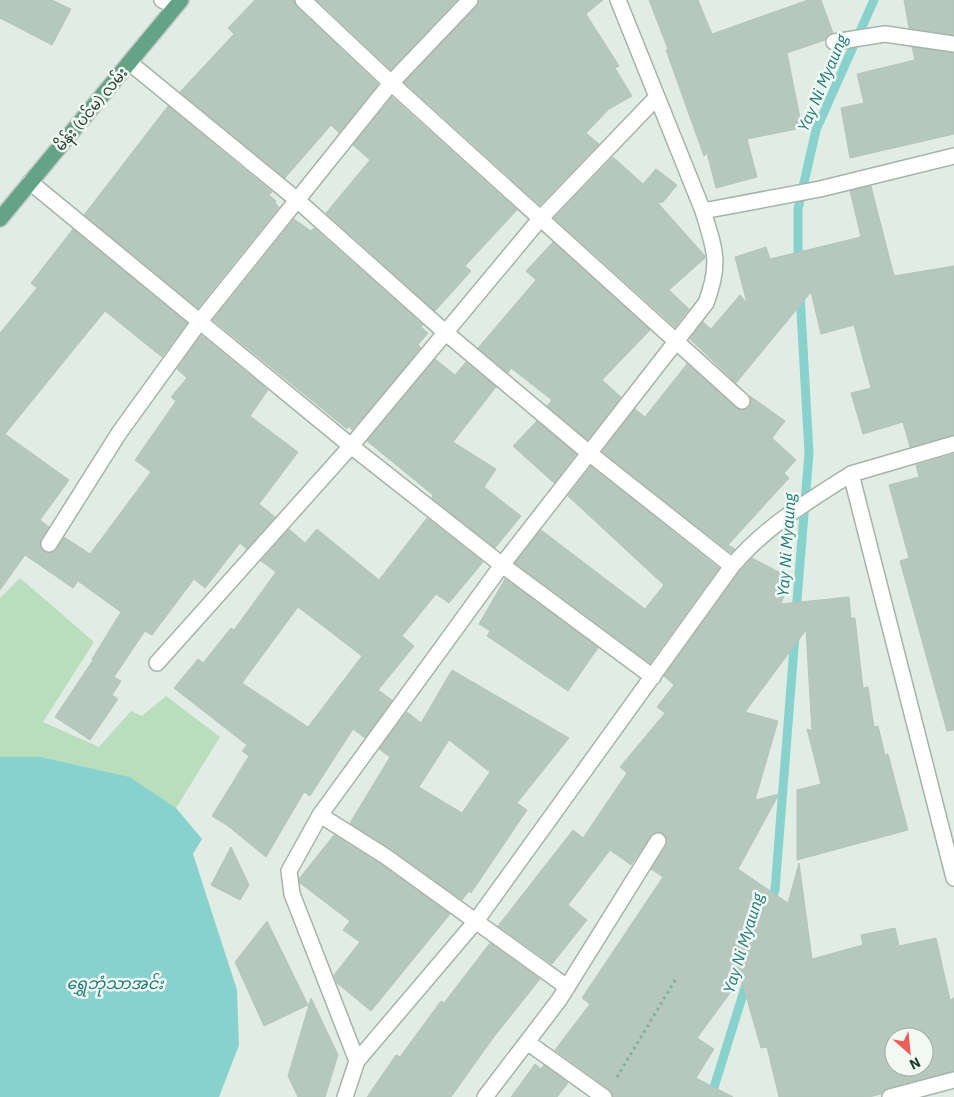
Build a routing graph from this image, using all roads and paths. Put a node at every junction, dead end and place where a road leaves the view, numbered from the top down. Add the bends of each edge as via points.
1 (162, 0) edge
2 (303, 0) edge
3 (470, 0) edge
4 (618, 0) edge
5 (178, 3) edge
6 (834, 42) dead end
7 (954, 44) edge
8 (130, 63) junction
9 (391, 83) junction
10 (657, 97) junction
11 (954, 156) edge
12 (30, 182) junction
13 (296, 200) junction
14 (703, 211) junction
15 (0, 219) edge
16 (540, 219) junction
17 (200, 321) junction
18 (446, 333) junction
19 (675, 340) junction
20 (742, 402) dead end
21 (954, 444) edge
22 (351, 446) junction
23 (590, 452) junction
24 (851, 474) junction
25 (49, 544) dead end
26 (502, 565) junction
27 (732, 566) junction
28 (157, 664) dead end
29 (653, 678) junction
30 (320, 814) junction
31 (658, 841) dead end
32 (954, 878) edge
33 (476, 921) junction
34 (677, 978) dead end
35 (567, 987) junction
36 (527, 1042) junction
37 (357, 1061) junction
38 (615, 1080) dead end
39 (954, 1080) edge
40 (345, 1097) edge
41 (485, 1097) edge
42 (604, 1097) edge
43 (890, 1097) edge

1 - 5 street
2 - 9 street
3 - 9 street
4 - 10 street
5 - 8 main road, မိန်း (ပင်မ) လမ်း
6 - 7 street via 885,34
8 - 12 main road, မိန်း (ပင်မ) လမ်း
8 - 13 street
9 - 13 street
9 - 16 street
10 - 14 street
10 - 16 street
11 - 14 street via 820,189
12 - 15 main road, မိန်း (ပင်မ) လမ်း
12 - 17 street
13 - 17 street
13 - 18 street
14 - 19 street via 716,255 715,280 706,303
16 - 18 street
16 - 19 street
17 - 22 street
17 - 25 street via 119,433
18 - 22 street
18 - 23 street
19 - 20 street
19 - 23 street
21 - 24 street
22 - 26 street
22 - 28 street
23 - 26 street
23 - 27 street
24 - 27 street via 777,522
24 - 32 street
26 - 29 street
26 - 30 street
27 - 29 street
29 - 33 street
30 - 33 street
30 - 37 street via 288,871 292,894
31 - 35 street
33 - 35 street
33 - 37 street
34 - 38 path
35 - 36 street
36 - 41 street
36 - 42 street
37 - 40 street
39 - 43 street

